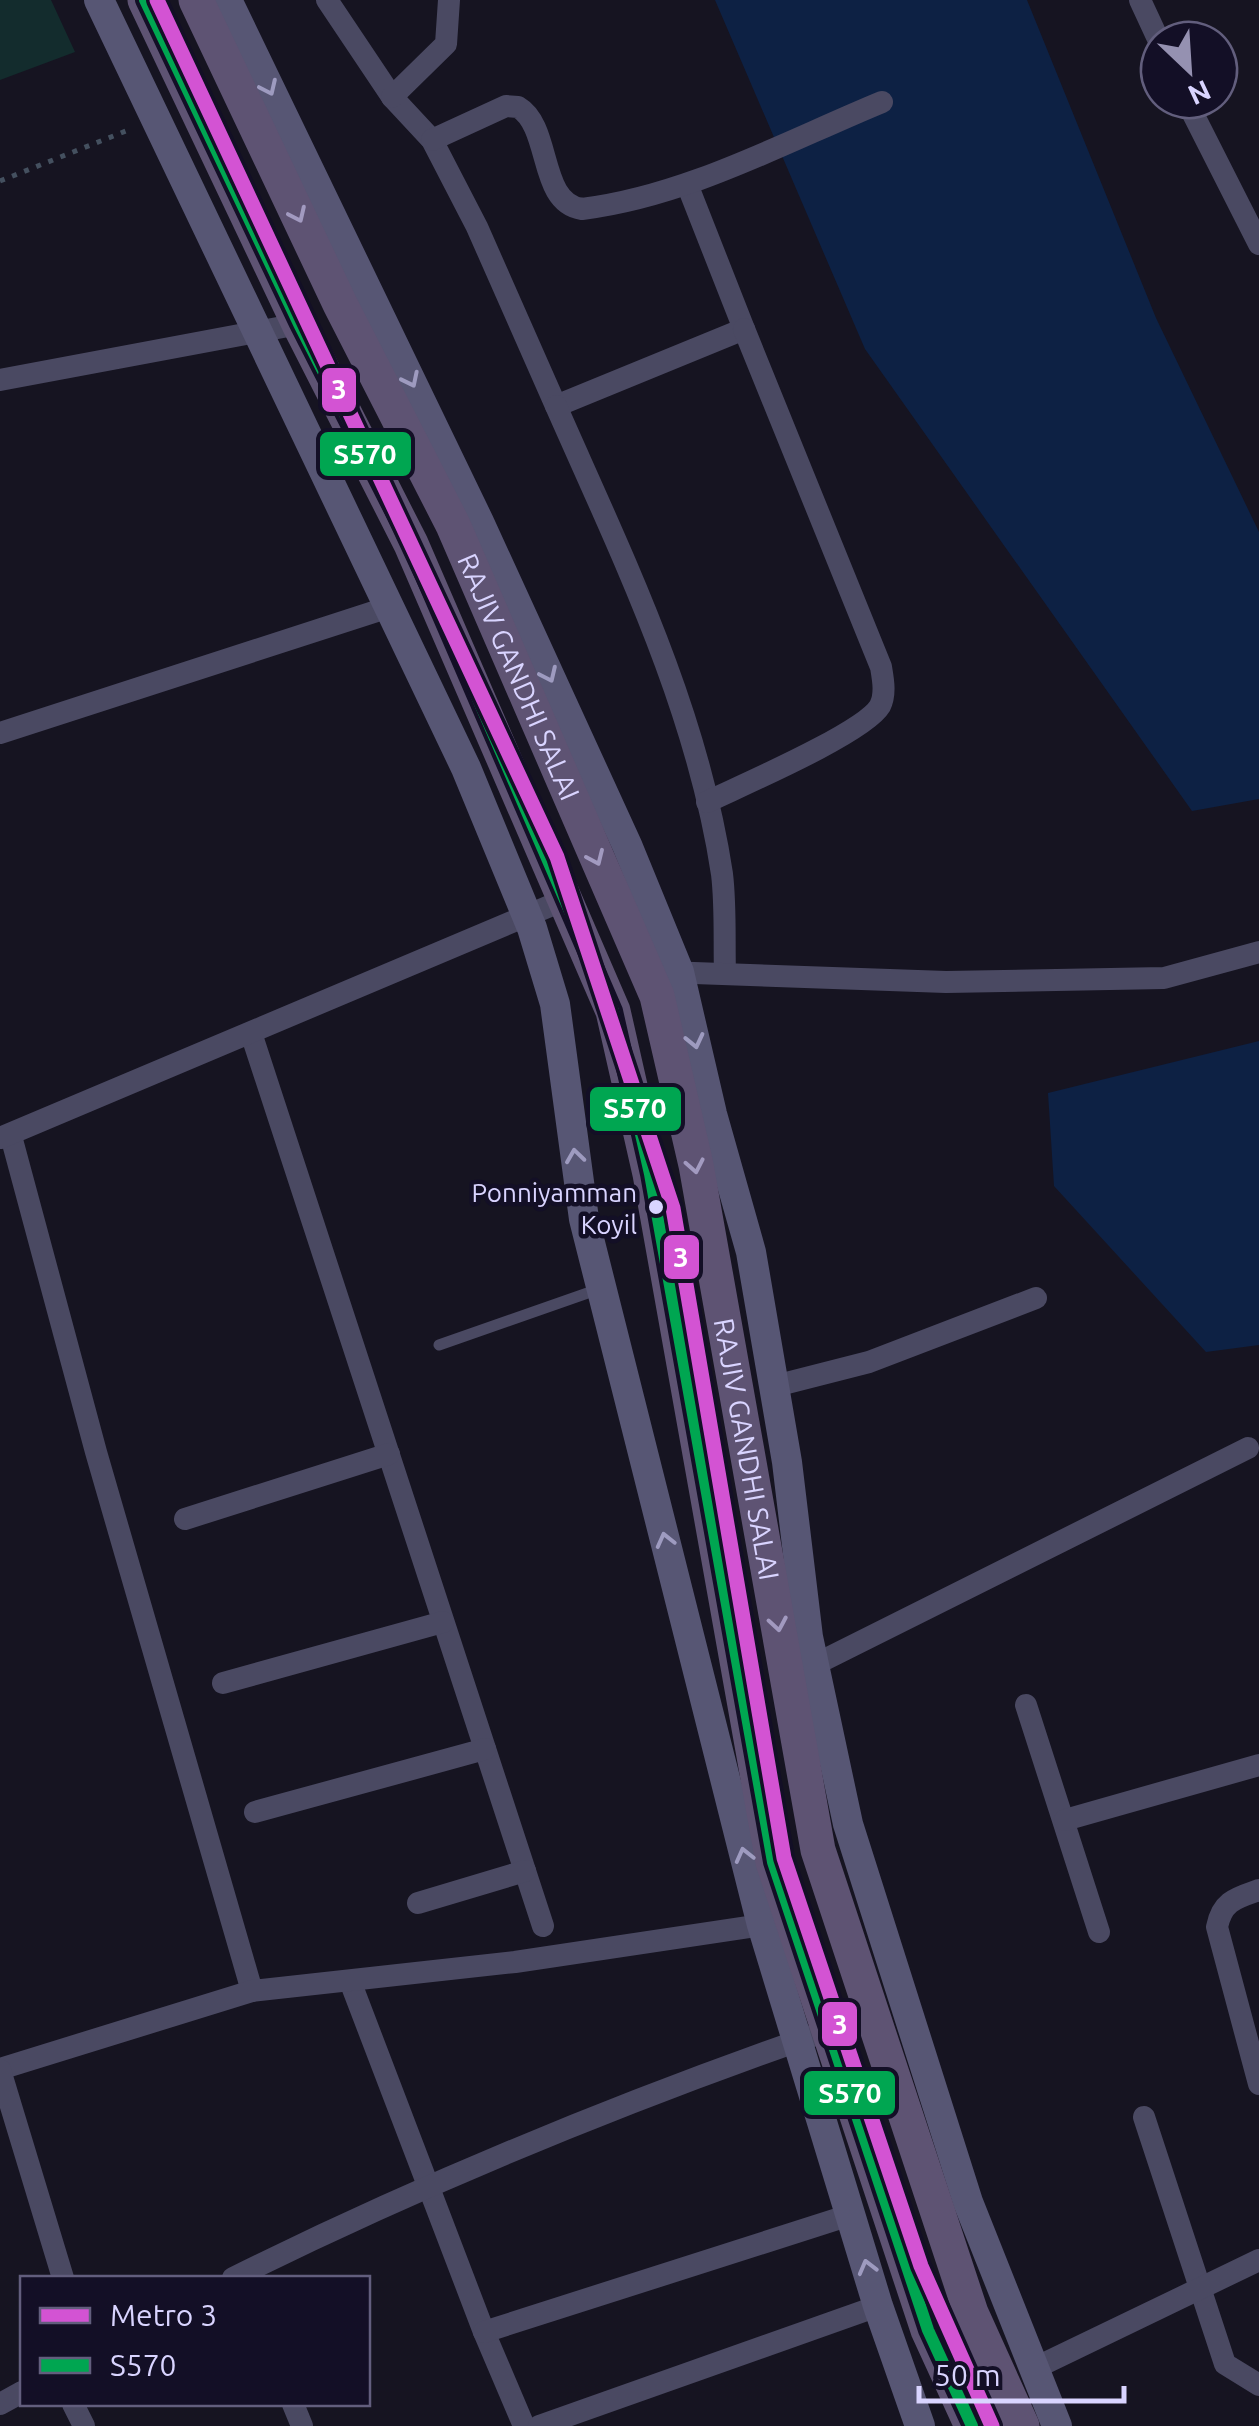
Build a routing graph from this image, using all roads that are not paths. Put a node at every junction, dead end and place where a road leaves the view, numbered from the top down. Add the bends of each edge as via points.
1 (98, 0) edge
2 (145, 0) edge
3 (196, 0) edge
4 (227, 0) edge
5 (327, 0) edge
6 (449, 0) edge
7 (392, 98) junction
8 (882, 102) dead end
9 (1196, 120) edge
10 (432, 140) junction
11 (687, 184) junction
12 (1259, 244) edge
13 (299, 324) junction
14 (744, 329) junction
15 (260, 332) junction
16 (0, 380) edge
17 (556, 406) junction
18 (386, 608) junction
19 (0, 733) edge
20 (707, 802) junction
21 (564, 900) junction
22 (526, 916) junction
23 (1259, 952) edge
24 (662, 972) junction
25 (725, 974) junction
26 (251, 1033) junction
27 (6, 1137) edge
28 (603, 1288) junction
29 (1036, 1298) dead end
30 (439, 1345) dead end
31 (774, 1386) junction
32 (1248, 1448) dead end
33 (389, 1454) junction
34 (185, 1518) dead end
35 (443, 1622) junction
36 (814, 1665) junction
37 (223, 1683) dead end
38 (1026, 1705) dead end
39 (485, 1749) junction
40 (1259, 1764) edge
41 (255, 1812) dead end
42 (1065, 1820) junction
43 (525, 1871) junction
44 (1259, 1890) edge
45 (418, 1903) dead end
46 (762, 1925) junction
47 (542, 1926) dead end
48 (1099, 1932) dead end
49 (350, 1981) junction
50 (252, 1991) junction
51 (829, 2030) junction
52 (794, 2042) junction
53 (0, 2070) edge
54 (1259, 2084) edge
55 (7, 2117) edge
56 (1144, 2117) dead end
57 (427, 2184) junction
58 (852, 2214) junction
59 (1259, 2260) edge
60 (62, 2276) edge
61 (240, 2276) edge
62 (1198, 2289) junction
63 (878, 2306) junction
64 (484, 2332) junction
65 (1033, 2369) junction
66 (1259, 2385) edge
67 (524, 2426) edge
68 (539, 2426) edge
69 (920, 2426) edge
70 (972, 2426) edge
71 (1022, 2426) edge
72 (1058, 2426) edge

1 - 15 street
2 - 13 main road, RAJIV GANDHI SALAI
3 -> 24 main road, RAJIV GANDHI SALAI via 453,524
4 -> 24 street via 627,845
5 - 7 street
6 - 7 street via 446,44
7 - 10 street
8 - 11 street
9 - 12 street
10 - 11 street via 518,106 532,120 553,180 574,208 640,200
10 - 17 street
11 - 14 street
13 - 15 street
13 - 21 main road, RAJIV GANDHI SALAI via 411,544
14 - 17 street
14 - 20 street via 884,688 880,707 852,728
15 - 16 street
15 - 18 street
17 - 20 street via 665,654
18 - 19 street
18 - 22 street via 466,768
20 - 25 street via 722,877
21 - 22 street
21 - 51 main road, RAJIV GANDHI SALAI via 613,1011 650,1174 773,1862
22 - 26 street
28 -> 22 street via 584,1219 555,1004
23 - 25 street via 1164,978 946,982
24 - 25 street
24 -> 31 street via 751,1252
24 -> 71 main road, RAJIV GANDHI SALAI via 657,996 696,1164 818,1850 972,2313
26 - 27 street
26 - 33 street
27 - 50 street
28 - 30 lane
46 -> 28 street
29 - 31 street via 869,1362
31 - 36 street
32 - 36 street
33 - 34 street
33 - 35 street
35 - 37 street
35 - 39 street
36 - 65 street via 854,1841 968,2202
38 - 42 street
39 - 41 street
39 - 43 street
40 - 42 street
42 - 48 street
43 - 45 street
43 - 47 street
44 - 54 street via 1229,1901 1217,1927
46 - 49 street
46 - 52 street
49 - 50 street
49 - 57 street
50 - 53 street
51 - 52 street
51 - 70 main road, RAJIV GANDHI SALAI via 928,2330
52 - 57 street via 596,2113
52 - 58 street
53 - 55 street
55 - 60 street
56 - 62 street
57 - 61 street
57 - 64 street
63 -> 58 street
58 - 64 street
59 - 62 street
62 - 65 street
62 - 66 street via 1225,2364
63 - 68 street
63 - 69 street
64 - 67 street
65 - 72 street

